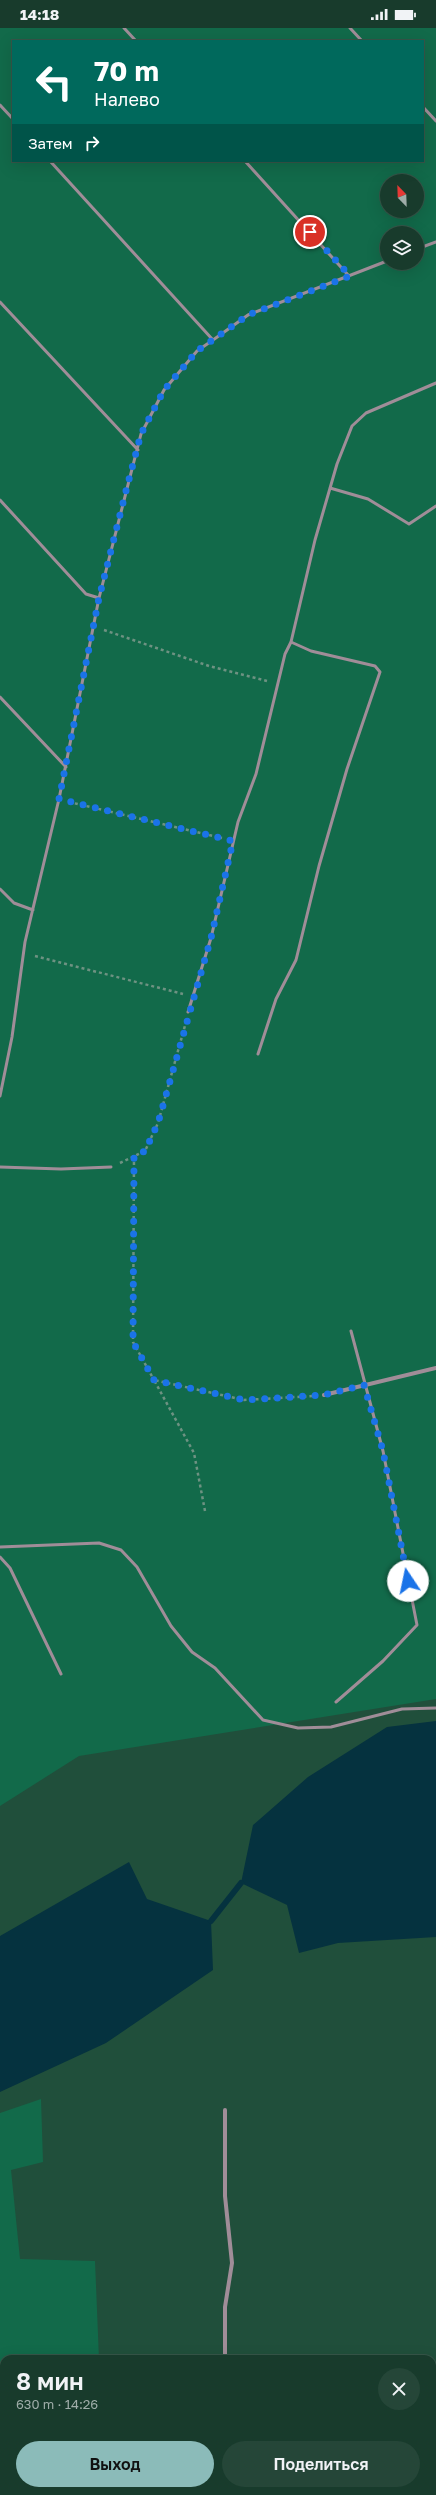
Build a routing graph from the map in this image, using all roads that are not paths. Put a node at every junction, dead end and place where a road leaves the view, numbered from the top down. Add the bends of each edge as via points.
1 (124, 28) edge
2 (350, 28) edge
3 (135, 40) edge
4 (361, 40) edge
5 (0, 105) edge
6 (424, 108) edge
7 (12, 118) edge
8 (436, 121) edge
9 (51, 162) edge
10 (246, 162) edge
11 (436, 242) edge
12 (424, 246) edge
13 (380, 264) edge
14 (350, 276) junction
15 (0, 302) edge
16 (213, 340) junction
17 (436, 383) edge
18 (138, 450) junction
19 (330, 488) junction
20 (0, 500) edge
21 (436, 506) edge
22 (99, 598) junction
23 (291, 642) junction
24 (0, 697) edge
25 (66, 767) junction
26 (0, 889) edge
27 (33, 910) junction
28 (188, 1012) road end
29 (258, 1054) dead end
30 (0, 1074) edge
31 (4, 1076) junction
32 (0, 1096) edge
33 (0, 1167) edge
34 (111, 1167) road end
35 (351, 1331) dead end
36 (436, 1368) edge
37 (364, 1385) junction
38 (324, 1395) road end
39 (0, 1548) edge
40 (0, 1557) edge
41 (61, 1674) dead end
42 (336, 1702) dead end
43 (436, 1708) edge
44 (225, 2110) dead end
45 (224, 2355) edge

1 - 3 lane
2 - 4 lane
5 - 7 lane
6 - 8 lane
9 - 16 lane
10 - 14 lane
11 - 12 lane
13 - 14 lane
14 - 16 lane via 248,315
15 - 18 lane
16 - 18 lane via 197,351 164,390 141,434
17 - 19 lane via 366,413 352,426
18 - 22 lane
19 - 21 lane via 368,499 409,524
19 - 23 lane
20 - 22 lane via 86,594
22 - 25 lane
23 - 28 lane via 285,654 256,774 233,841 211,938
23 - 29 lane via 311,651 375,666 380,672 324,851 296,960 276,999
24 - 25 lane
25 - 27 lane
26 - 27 lane via 14,902
27 - 31 lane
30 - 31 lane
31 - 32 lane
33 - 34 lane
35 - 37 lane
36 - 37 street
37 - 38 street
37 - 42 lane via 383,1451 417,1625 384,1661
39 - 43 lane via 98,1543 121,1550 137,1567 170,1626 192,1652 215,1668 263,1720 298,1728 331,1727 402,1709
40 - 41 lane via 10,1568
44 - 45 street via 225,2196 232,2263 225,2306

